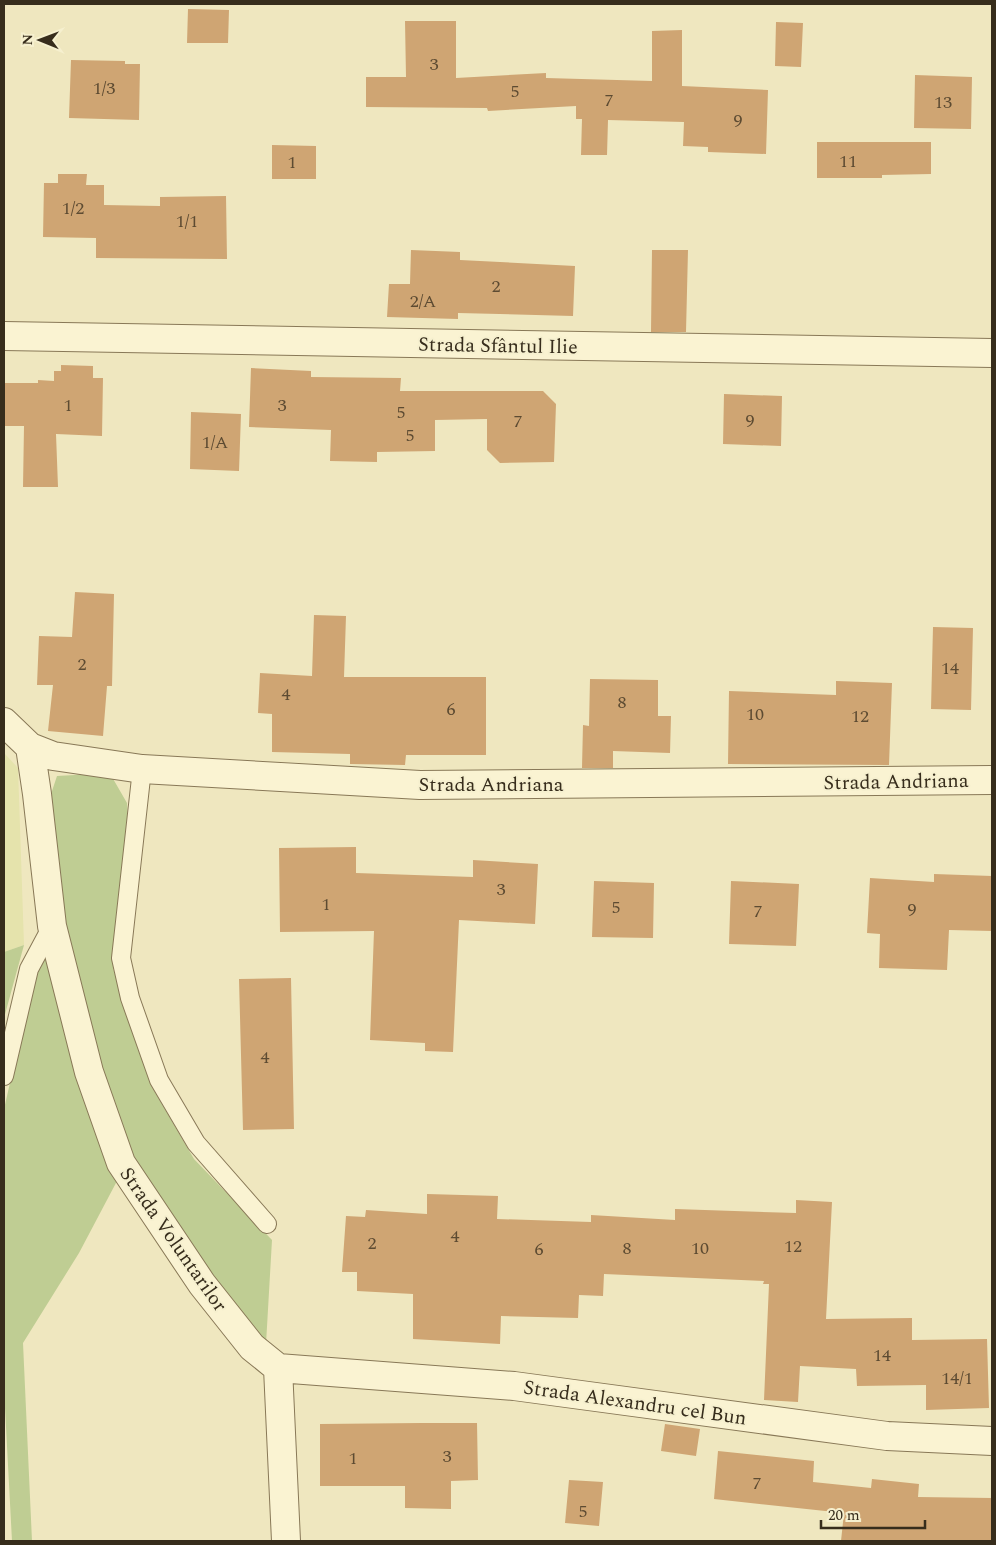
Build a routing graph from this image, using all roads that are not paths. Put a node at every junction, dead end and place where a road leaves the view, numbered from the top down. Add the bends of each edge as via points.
1 (4, 336) edge
2 (992, 353) edge
3 (4, 722) edge
4 (30, 746) junction
5 (142, 769) junction
6 (992, 780) edge
7 (52, 926) junction
8 (4, 1076) edge
9 (267, 1224) dead end
10 (278, 1368) junction
11 (992, 1442) edge
12 (286, 1541) edge

1 - 2 street, Strada Sfântul Ilie
3 - 4 street, Strada Andriana
4 - 5 street, Strada Andriana via 54,756
4 - 7 street, Strada Voluntarilor
5 - 6 street, Strada Andriana via 420,785
5 - 9 lane via 121,958 130,998 159,1080 196,1143
7 - 8 lane via 29,969
7 - 10 street, Strada Voluntarilor via 89,1072 121,1163 202,1284 252,1347
10 - 11 street, Strada Alexandru cel Bun via 514,1386 887,1436
10 - 12 street

